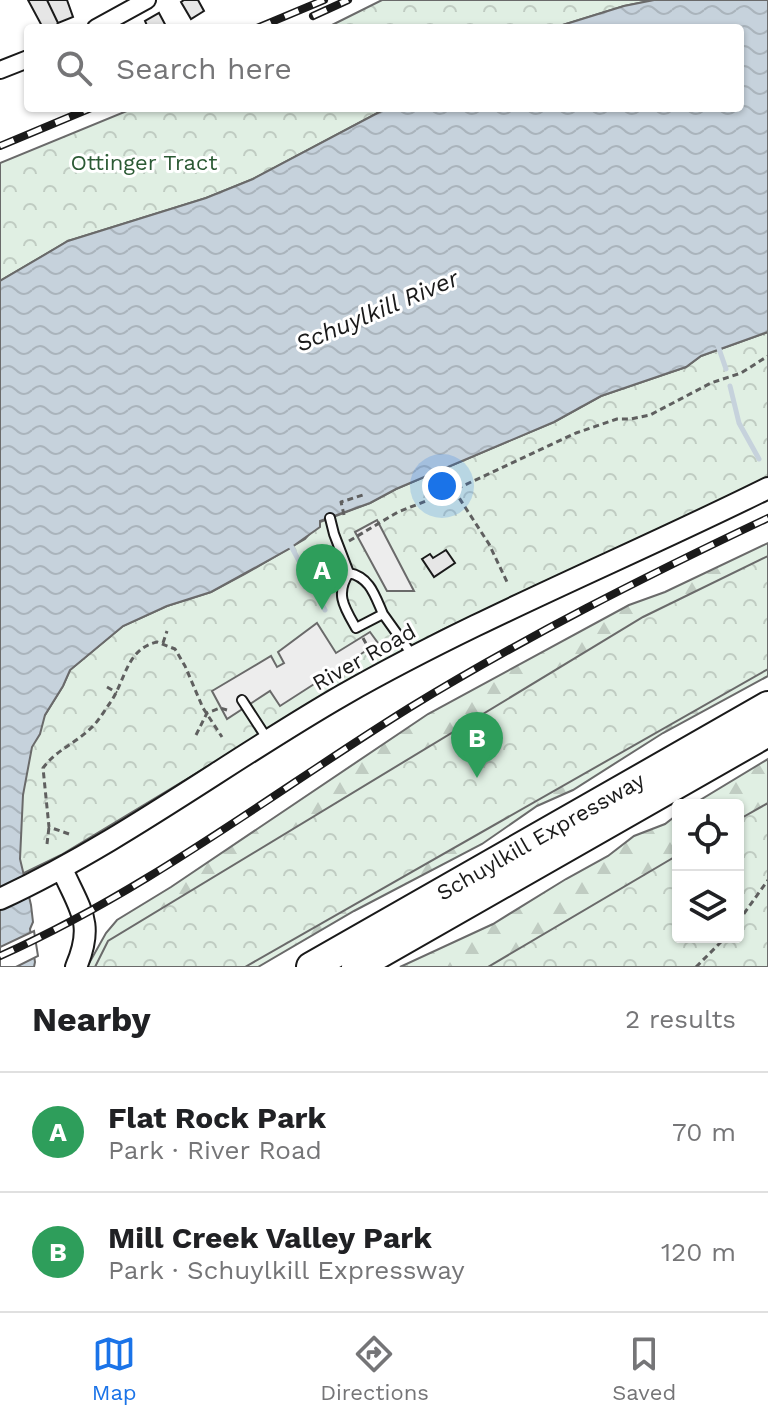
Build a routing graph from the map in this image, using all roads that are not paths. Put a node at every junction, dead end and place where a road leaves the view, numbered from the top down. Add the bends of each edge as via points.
1 (147, 0) edge
2 (103, 24) edge
3 (24, 61) edge
4 (0, 70) edge
5 (768, 488) edge
6 (330, 518) dead end
7 (349, 573) junction
8 (383, 614) junction
9 (413, 657) junction
10 (242, 700) dead end
11 (768, 706) edge
12 (768, 732) edge
13 (269, 741) junction
14 (62, 869) junction
15 (0, 899) edge
16 (76, 967) edge
17 (311, 967) edge
18 (356, 967) edge

1 - 2 street
3 - 4 street
5 - 9 street, River Road
6 - 7 lane
7 - 8 lane via 370,584
7 - 8 lane via 341,598 356,628
8 - 9 lane
9 - 13 street, River Road
10 - 13 lane
11 - 17 highway, Schuylkill Expressway
12 - 18 highway, Schuylkill Expressway
13 - 14 street, River Road
14 - 15 street, River Road
14 - 16 street via 85,922

